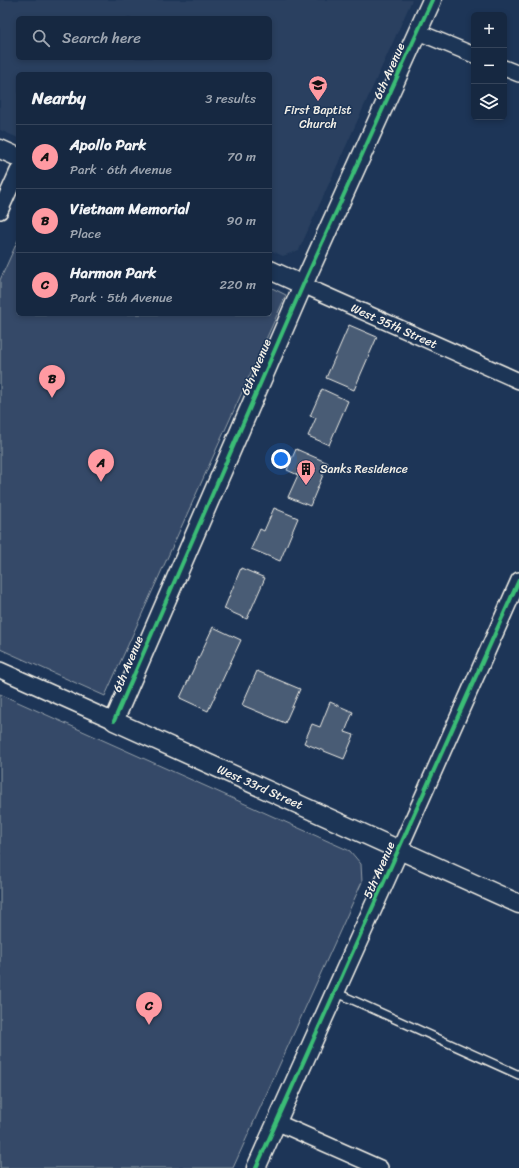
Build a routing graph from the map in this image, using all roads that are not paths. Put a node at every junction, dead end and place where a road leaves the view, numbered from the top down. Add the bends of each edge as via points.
1 (432, 0) edge
2 (418, 32) junction
3 (471, 54) edge
4 (0, 149) edge
5 (16, 156) edge
6 (16, 175) edge
7 (0, 211) edge
8 (272, 271) edge
9 (303, 285) junction
10 (519, 381) edge
11 (519, 580) edge
12 (0, 670) edge
13 (114, 721) junction
14 (399, 850) junction
15 (519, 904) edge
16 (335, 992) junction
17 (519, 1075) edge
18 (276, 1122) junction
19 (256, 1168) edge
20 (380, 1168) edge

1 - 2 street, 6th Avenue
2 - 3 street
2 - 9 street, 6th Avenue
4 - 5 street
6 - 7 street
8 - 9 street, West 35th Street
9 - 10 street, West 35th Street
9 - 13 street, 6th Avenue
11 - 14 street, 5th Avenue
12 - 13 street, West 33rd Street
13 - 14 street, West 33rd Street
14 - 15 street, West 33rd Street
14 - 16 street, 5th Avenue
16 - 17 lane
16 - 18 street, 5th Avenue
18 - 19 street, 5th Avenue
18 - 20 street

